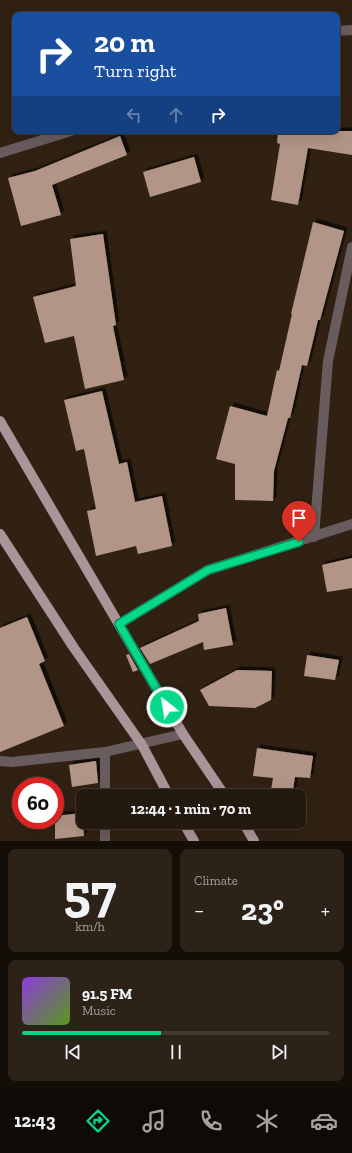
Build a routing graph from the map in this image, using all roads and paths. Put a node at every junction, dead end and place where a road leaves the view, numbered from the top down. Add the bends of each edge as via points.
1 (352, 30) edge
2 (340, 31) edge
3 (61, 134) edge
4 (0, 153) edge
5 (352, 247) edge
6 (0, 421) edge
7 (352, 524) edge
8 (0, 534) edge
9 (314, 537) junction
10 (119, 624) junction
11 (183, 734) junction
12 (142, 745) junction
13 (105, 752) junction
14 (0, 761) edge
15 (105, 789) edge
16 (165, 789) edge
17 (220, 789) edge
18 (105, 829) edge
19 (187, 829) edge
20 (247, 829) edge
21 (105, 841) edge
22 (194, 841) edge
23 (254, 841) edge

1 - 2 street
3 - 4 street
5 - 9 street via 328,361
6 - 10 main road
7 - 9 street
8 - 12 main road via 74,648
9 - 10 street via 208,570
10 - 11 main road
11 - 12 street
11 - 17 main road
12 - 13 street
12 - 16 main road
13 - 14 street via 12,762
13 - 15 street
18 - 21 street
19 - 22 main road
20 - 23 main road

